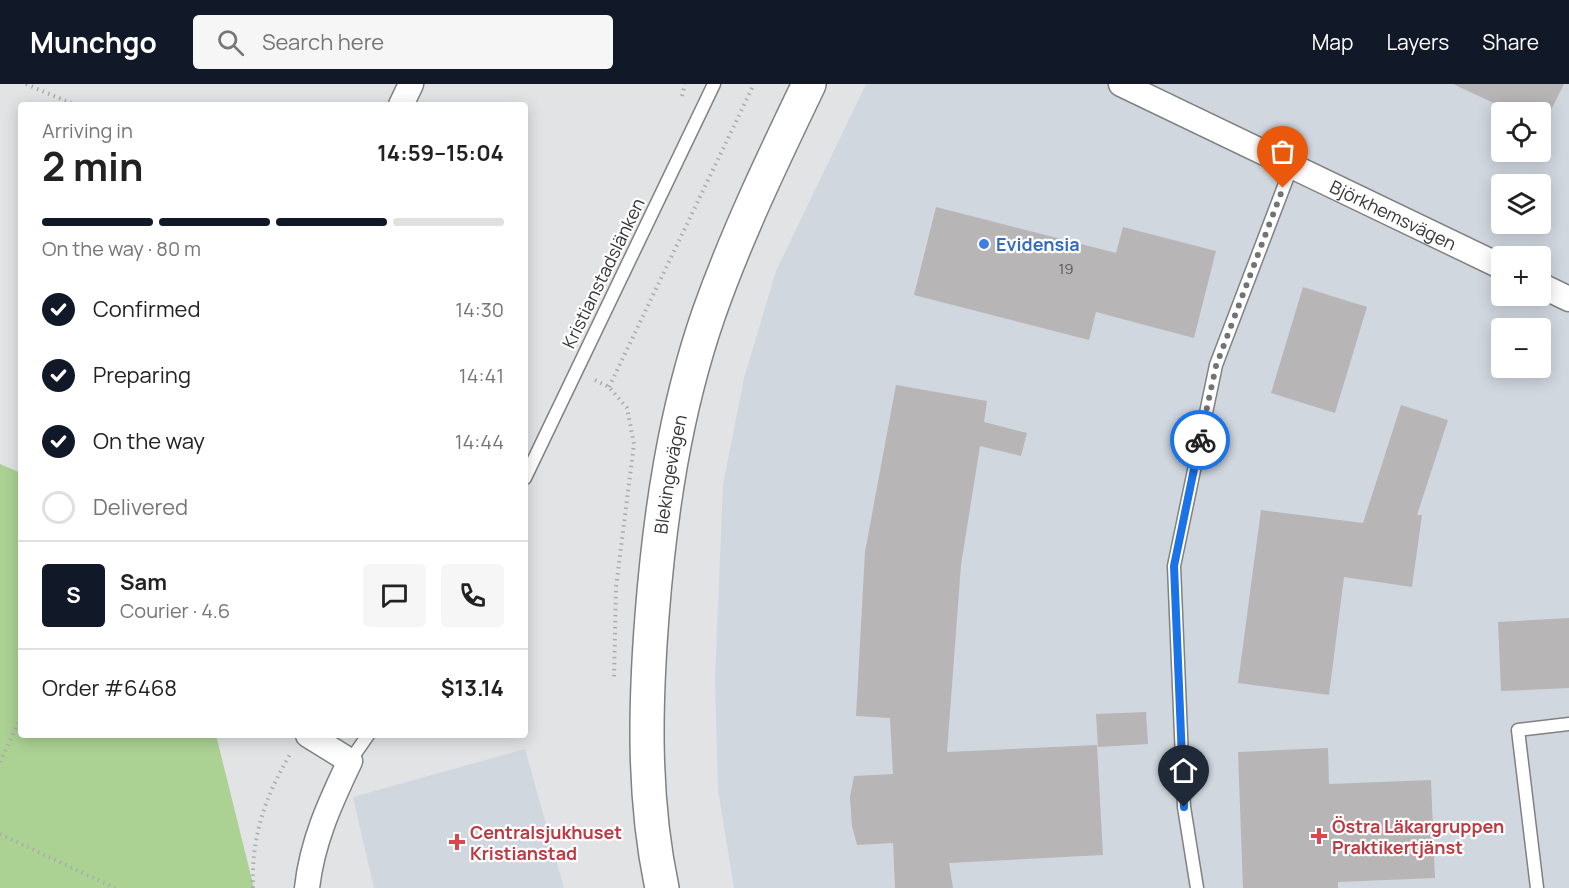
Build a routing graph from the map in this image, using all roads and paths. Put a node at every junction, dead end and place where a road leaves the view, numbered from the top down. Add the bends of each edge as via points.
1 (26, 84) edge
2 (411, 84) edge
3 (714, 84) edge
4 (754, 84) edge
5 (809, 84) edge
6 (1120, 84) edge
7 (68, 102) edge
8 (402, 102) edge
9 (1291, 168) junction
10 (1491, 262) edge
11 (1551, 290) edge
12 (1569, 298) edge
13 (577, 371) junction
14 (609, 387) junction
15 (528, 472) edge
16 (614, 681) dead end
17 (18, 723) edge
18 (1569, 724) edge
19 (366, 738) edge
20 (303, 740) edge
21 (350, 761) junction
22 (0, 762) edge
23 (0, 834) edge
24 (115, 888) edge
25 (253, 888) edge
26 (307, 888) edge
27 (662, 888) edge
28 (1197, 888) edge
29 (1537, 888) edge

1 - 7 path
2 - 8 street
3 - 13 lane, Kristianstadslänken
4 - 14 path
5 - 27 main road, Blekingevägen via 754,200 713,304 688,382 669,461 648,665 647,783
6 - 9 street, Björkhemsvägen
9 - 10 street, Björkhemsvägen
9 - 28 lane via 1216,366 1174,566 1184,807
11 - 12 street
13 - 14 path
13 - 15 lane, Kristianstadslänken
14 - 16 path via 627,408 634,444 616,587
17 - 22 path
18 - 29 lane via 1518,730
19 - 21 lane
20 - 21 street
20 - 25 path via 274,781 258,822 252,861
21 - 26 street via 323,818
23 - 24 path

